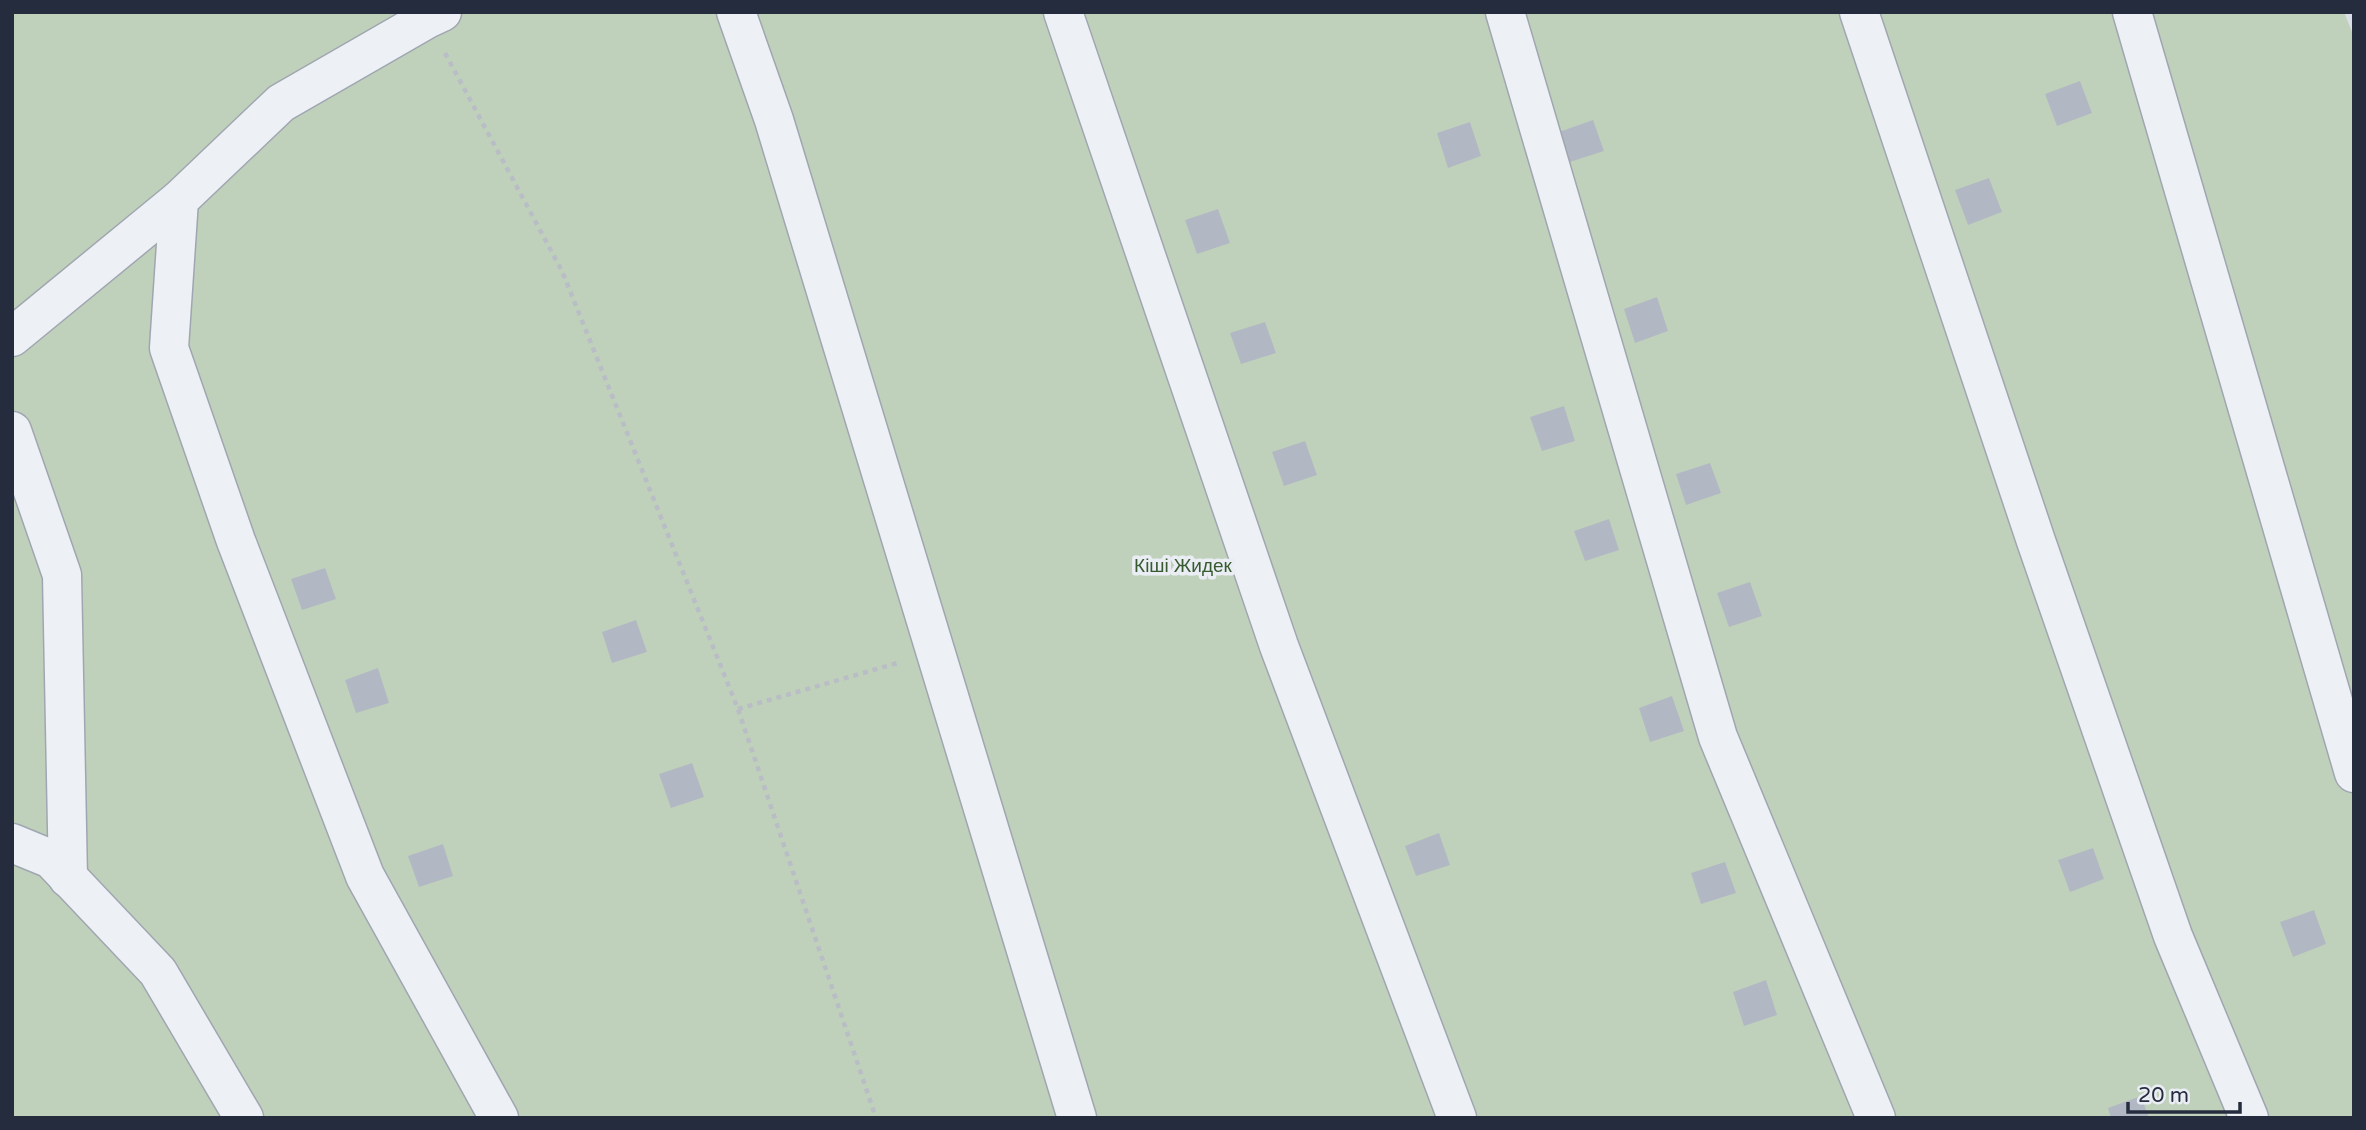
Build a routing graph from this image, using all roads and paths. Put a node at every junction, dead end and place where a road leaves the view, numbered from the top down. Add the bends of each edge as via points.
1 (736, 12) edge
2 (1063, 12) edge
3 (1505, 12) edge
4 (1860, 12) edge
5 (2132, 12) edge
6 (435, 15) edge
7 (179, 200) junction
8 (12, 337) edge
9 (12, 431) edge
10 (935, 652) junction
11 (738, 709) junction
12 (2354, 773) edge
13 (12, 843) edge
14 (68, 878) junction
15 (244, 1118) edge
16 (499, 1118) edge
17 (876, 1118) edge
18 (1077, 1118) edge
19 (1457, 1118) edge
20 (1875, 1118) edge
21 (2249, 1118) edge

1 - 10 street via 774,120
2 - 19 street via 1279,646
3 - 20 street via 1718,737
4 - 21 street via 2173,936
5 - 12 street
6 - 7 street via 281,103
6 - 11 path via 562,271
7 - 8 street
7 - 16 street via 169,348 236,541 365,876
9 - 14 street via 62,575
10 - 11 path
10 - 18 street
11 - 17 path
13 - 14 street via 51,859
14 - 15 street via 158,972

